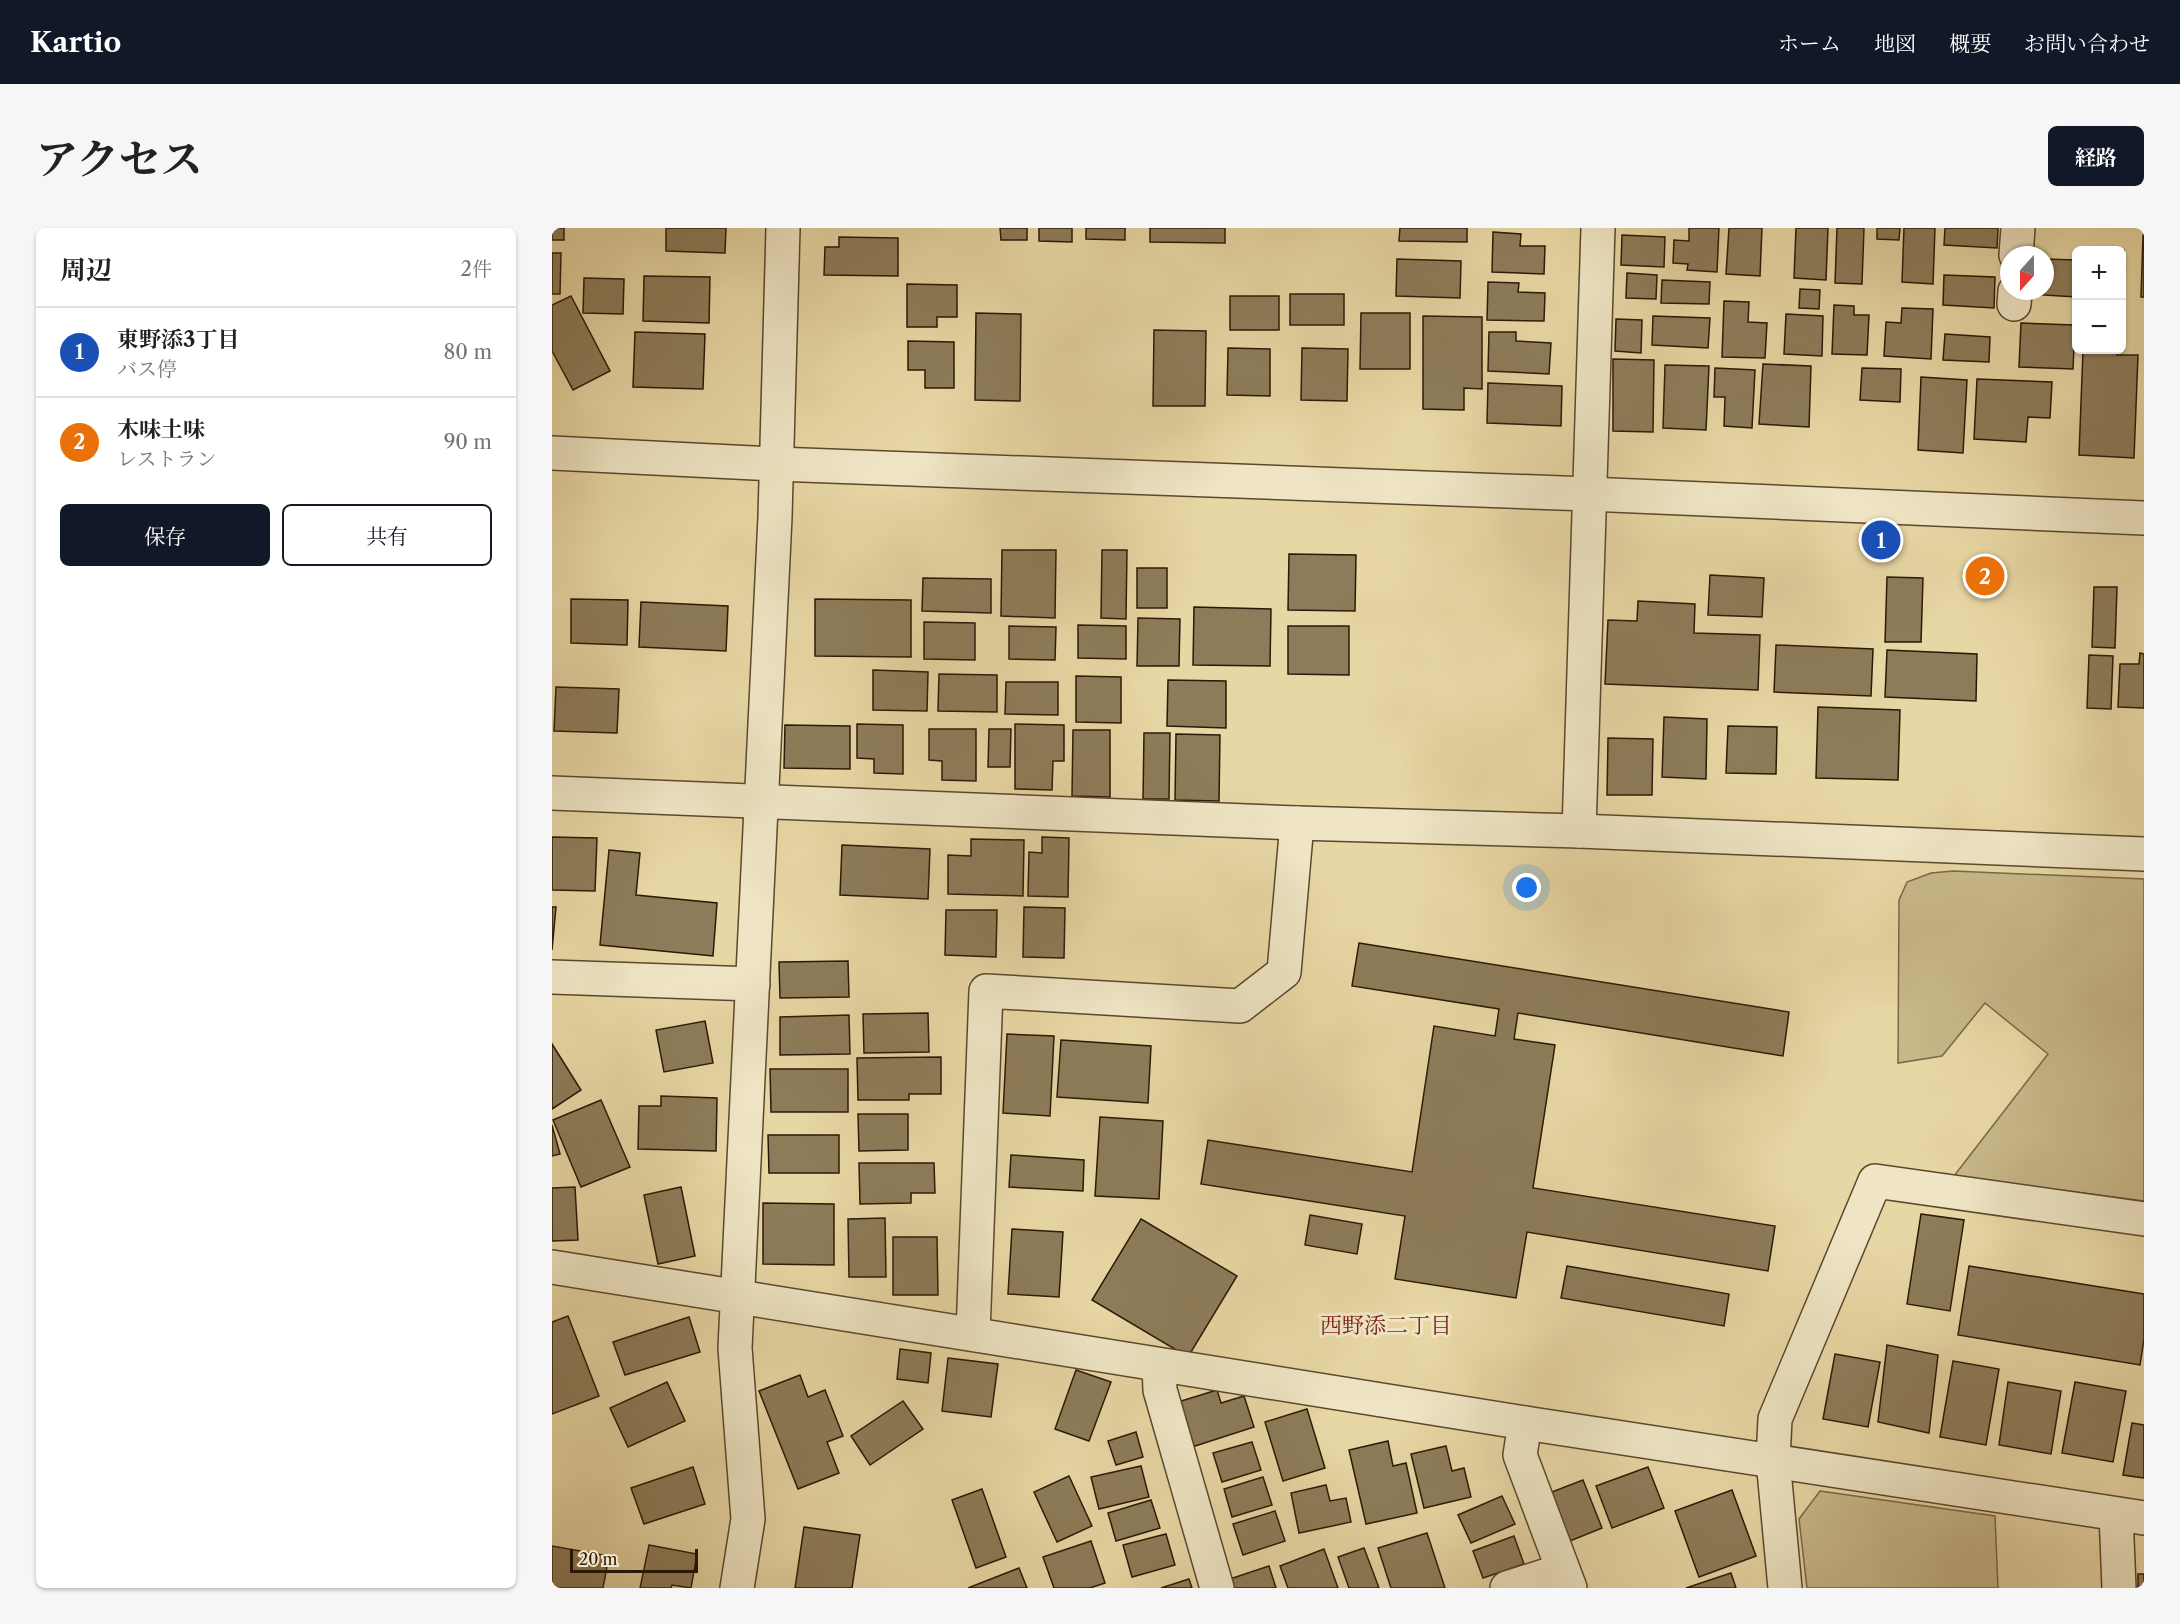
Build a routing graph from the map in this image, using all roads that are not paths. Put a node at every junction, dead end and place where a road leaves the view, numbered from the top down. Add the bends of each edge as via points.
1 (783, 228) edge
2 (1598, 228) edge
3 (2018, 228) edge
4 (2017, 246) edge
5 (552, 453) edge
6 (776, 464) junction
7 (1588, 494) junction
8 (2144, 518) edge
9 (552, 793) edge
10 (761, 801) junction
11 (1297, 823) junction
12 (1579, 831) junction
13 (2144, 854) edge
14 (552, 977) edge
15 (753, 984) junction
16 (2144, 1219) edge
17 (552, 1267) edge
18 (738, 1296) junction
19 (973, 1333) junction
20 (1160, 1365) junction
21 (1525, 1423) junction
22 (1773, 1460) junction
23 (2130, 1516) edge
24 (1567, 1579) edge
25 (737, 1588) edge
26 (1217, 1588) edge
27 (1507, 1588) edge
28 (1785, 1588) edge
29 (2119, 1588) edge

1 - 6 street
2 - 7 street
3 - 4 street
5 - 6 street
6 - 7 street
6 - 10 street
7 - 8 street
7 - 12 street
9 - 10 street
10 - 11 street
10 - 15 street
11 - 12 street
11 - 19 street via 1284,972 1240,1006 986,991
12 - 13 street
14 - 15 street
15 - 18 street
16 - 22 street via 1875,1181 1775,1419
17 - 18 street
18 - 19 street
18 - 25 street via 735,1348 748,1519
19 - 20 street
20 - 21 street
20 - 26 street via 1160,1390
21 - 22 street
21 - 24 street via 1520,1455
22 - 23 street
22 - 28 street
23 - 29 street
24 - 27 street

